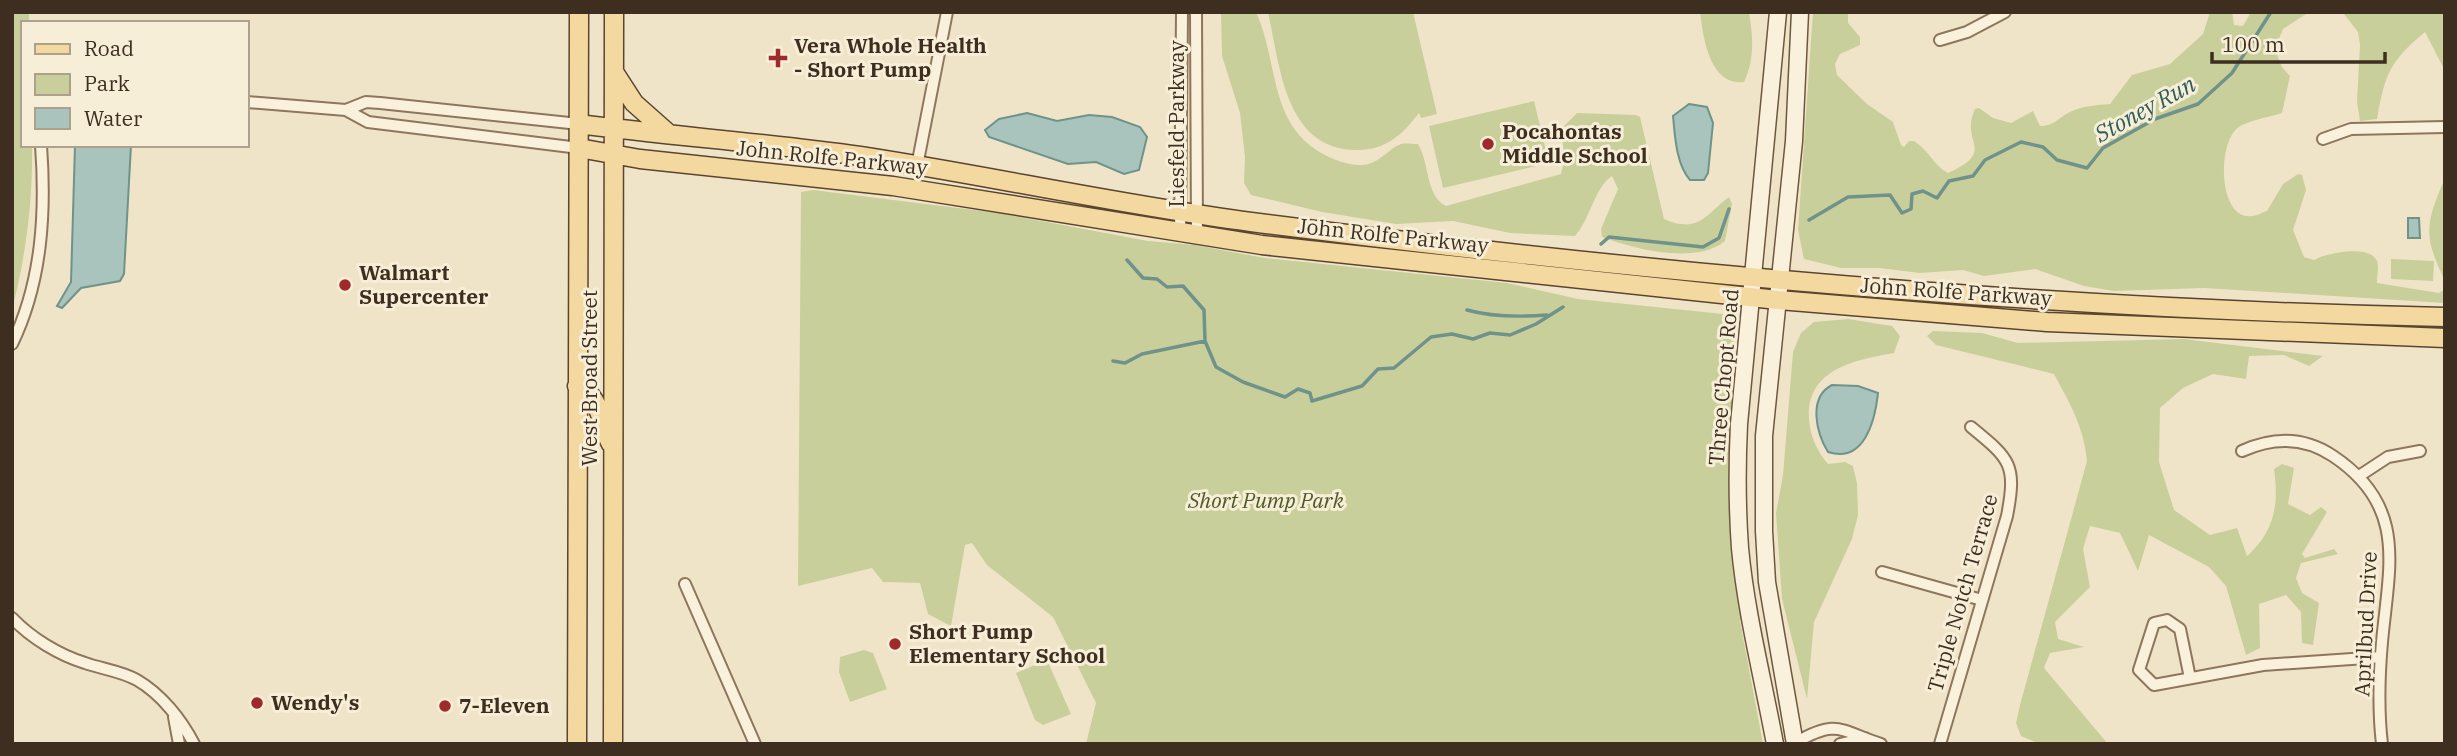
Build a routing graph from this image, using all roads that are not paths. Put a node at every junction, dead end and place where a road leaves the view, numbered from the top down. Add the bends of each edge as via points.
1 (579, 12) edge
2 (614, 12) edge
3 (947, 12) edge
4 (1182, 12) edge
5 (1196, 12) edge
6 (1778, 12) edge
7 (1800, 12) edge
8 (2005, 12) edge
9 (1940, 40) dead end
10 (614, 72) junction
11 (248, 103) edge
12 (345, 110) junction
13 (579, 124) junction
14 (2445, 127) edge
15 (613, 128) junction
16 (670, 135) junction
17 (2323, 139) dead end
18 (41, 147) edge
19 (579, 148) junction
20 (613, 155) junction
21 (918, 166) junction
22 (1189, 212) junction
23 (1188, 235) junction
24 (1752, 275) junction
25 (1780, 278) junction
26 (1752, 297) junction
27 (1778, 300) junction
28 (2445, 317) edge
29 (2445, 338) edge
30 (12, 344) edge
31 (578, 386) junction
32 (1970, 427) dead end
33 (613, 447) junction
34 (2242, 451) dead end
35 (2420, 451) dead end
36 (2359, 476) junction
37 (1882, 572) dead end
38 (685, 584) dead end
39 (1982, 600) junction
40 (12, 618) edge
41 (2381, 657) junction
42 (2190, 678) junction
43 (173, 714) junction
44 (1865, 738) junction
45 (1796, 743) edge
46 (180, 744) edge
47 (194, 744) edge
48 (577, 744) edge
49 (612, 744) edge
50 (755, 744) edge
51 (1775, 744) edge
52 (1788, 744) edge
53 (1840, 744) edge
54 (1881, 744) edge
55 (1940, 744) edge
56 (2382, 744) edge

1 - 13 main road, West Broad Street
2 - 10 main road, West Broad Street
3 - 21 street
4 - 22 street, Liesfeld Parkway
5 - 22 street, Liesfeld Parkway
6 - 24 main road, Three Chopt Road
7 - 25 main road via 1794,141
8 - 9 street
10 - 15 main road, West Broad Street
10 - 16 main road via 634,103
11 - 12 street, John Rolfe Parkway
12 - 13 street, John Rolfe Parkway via 366,102
12 - 19 street, John Rolfe Parkway via 368,122
13 - 15 main road, John Rolfe Parkway
13 - 19 main road, West Broad Street
14 - 17 street via 2351,129
15 - 16 main road, John Rolfe Parkway
15 - 20 main road, West Broad Street
16 - 21 main road, John Rolfe Parkway
18 - 30 street via 45,198 39,249 24,319
19 - 20 main road, John Rolfe Parkway
19 - 31 main road, West Broad Street
20 - 23 main road, John Rolfe Parkway via 893,186
20 - 33 main road, West Broad Street
21 - 22 main road, John Rolfe Parkway
22 - 23 street, Liesfeld Parkway
22 - 23 street, Liesfeld Parkway
22 - 24 main road, John Rolfe Parkway via 1613,263
23 - 26 main road, John Rolfe Parkway
24 - 25 main road, John Rolfe Parkway
24 - 26 main road, Three Chopt Road
25 - 27 main road
25 - 28 main road, John Rolfe Parkway via 2111,304
26 - 27 main road, John Rolfe Parkway
26 - 51 main road, Three Chopt Road via 1737,477 1744,575
27 - 29 main road, John Rolfe Parkway via 2061,323
27 - 45 main road via 1764,436 1764,531 1771,607
31 - 33 main road via 594,400
31 - 48 main road, West Broad Street
32 - 39 street, Triple Notch Terrace via 2003,453 2014,482
33 - 49 main road, West Broad Street
34 - 36 street, Aprilbud Drive via 2275,440 2304,443 2326,452
35 - 36 street via 2388,457
36 - 41 street, Aprilbud Drive via 2375,498 2390,536
37 - 39 street
38 - 50 street
39 - 55 street, Triple Notch Terrace
40 - 43 street via 53,649 135,679 162,699
41 - 42 street via 2263,665
41 - 56 street, Aprilbud Drive
42 - 42 street via 2154,685 2142,676 2139,670 2154,623 2167,620 2180,629
43 - 46 street
43 - 47 street
44 - 45 street via 1849,729 1834,729 1815,732
44 - 53 street
44 - 54 street
45 - 52 street

